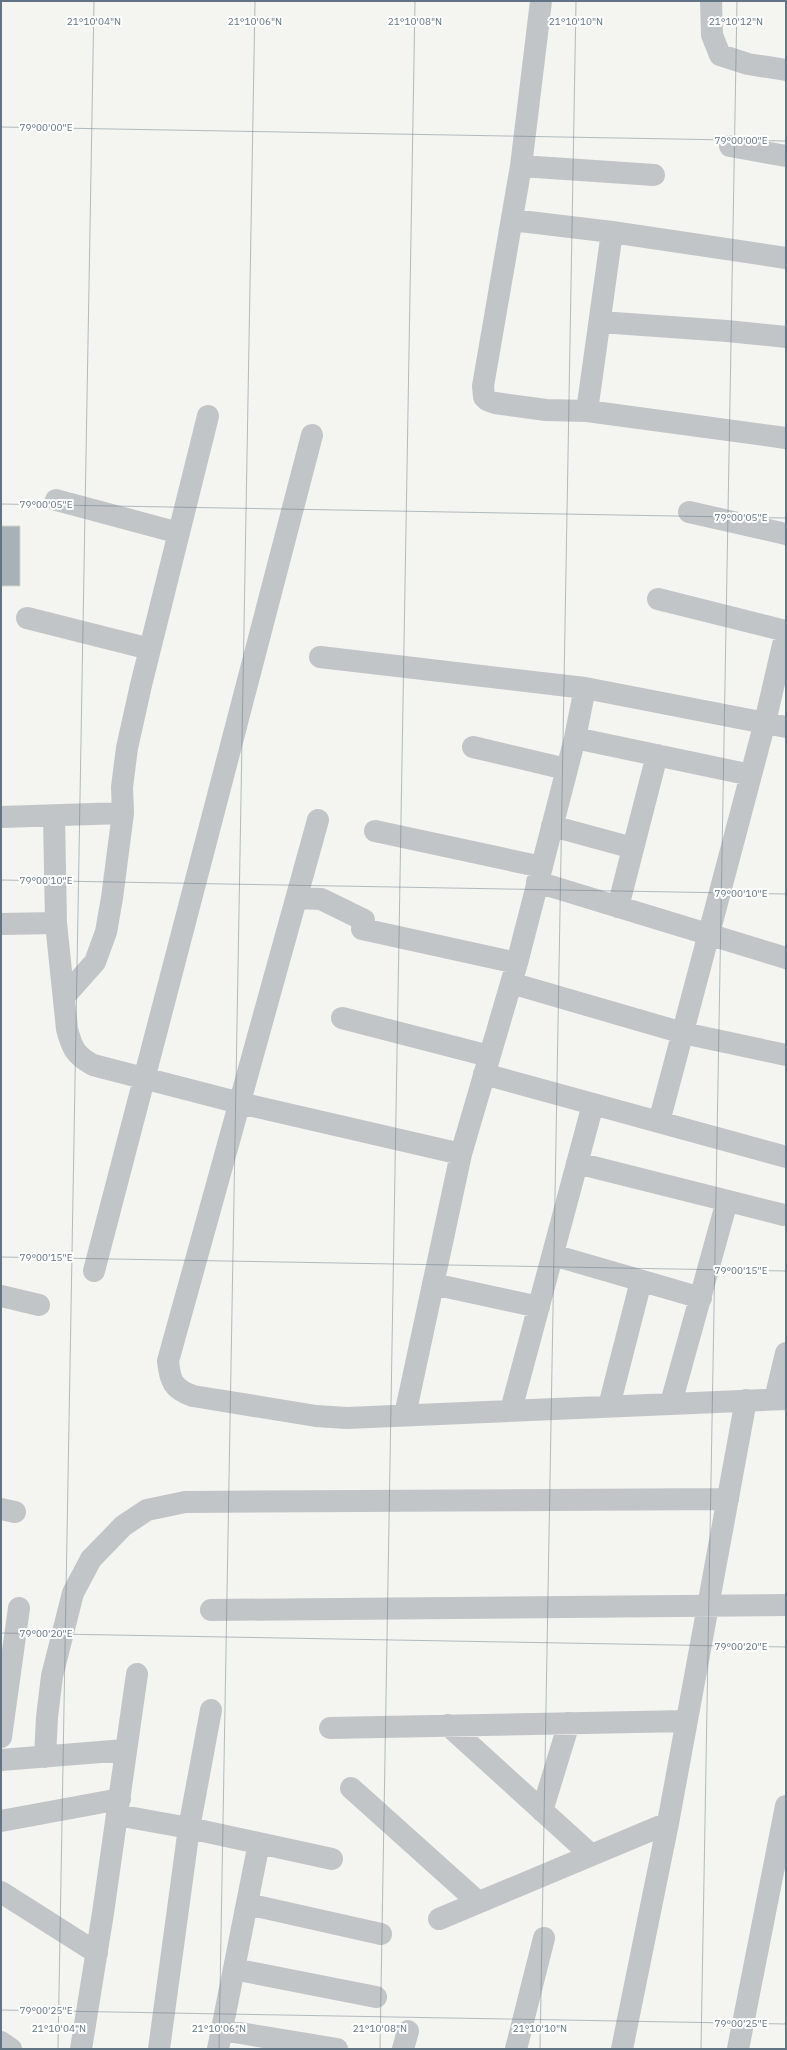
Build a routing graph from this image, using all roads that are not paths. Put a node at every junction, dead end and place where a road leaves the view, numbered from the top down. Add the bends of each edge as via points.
1 (541, 1) edge
2 (711, 1) edge
3 (786, 70) edge
4 (730, 146) dead end
5 (786, 156) edge
6 (521, 166) junction
7 (654, 175) dead end
8 (512, 220) junction
9 (612, 232) junction
10 (786, 258) edge
11 (600, 322) junction
12 (786, 337) edge
13 (587, 411) junction
14 (208, 416) dead end
15 (312, 435) dead end
16 (786, 438) edge
17 (56, 500) dead end
18 (689, 512) dead end
19 (179, 533) junction
20 (786, 534) edge
21 (658, 599) dead end
22 (28, 618) dead end
23 (786, 632) edge
24 (150, 649) junction
25 (320, 657) dead end
26 (585, 688) junction
27 (776, 725) edge
28 (574, 738) junction
29 (473, 747) dead end
30 (657, 755) junction
31 (566, 769) junction
32 (751, 775) junction
33 (123, 814) junction
34 (54, 816) junction
35 (1, 817) edge
36 (318, 820) dead end
37 (552, 826) junction
38 (375, 831) dead end
39 (633, 848) junction
40 (539, 874) junction
41 (297, 898) junction
42 (618, 907) junction
43 (56, 923) junction
44 (1, 924) edge
45 (709, 935) junction
46 (786, 958) edge
47 (514, 973) junction
48 (64, 997) junction
49 (342, 1018) dead end
50 (683, 1032) junction
51 (786, 1055) edge
52 (487, 1065) junction
53 (143, 1078) junction
54 (240, 1103) junction
55 (593, 1104) junction
56 (658, 1122) junction
57 (461, 1154) junction
58 (786, 1157) edge
59 (578, 1163) junction
60 (727, 1201) junction
61 (784, 1215) dead end
62 (553, 1255) junction
63 (94, 1271) dead end
64 (641, 1281) junction
65 (433, 1284) junction
66 (1, 1296) edge
67 (701, 1298) junction
68 (39, 1305) dead end
69 (539, 1307) junction
70 (786, 1353) edge
71 (780, 1399) edge
72 (746, 1400) junction
73 (671, 1403) junction
74 (609, 1406) junction
75 (511, 1410) junction
76 (405, 1415) junction
77 (728, 1499) junction
78 (708, 1605) junction
79 (786, 1605) edge
80 (19, 1608) dead end
81 (211, 1610) dead end
82 (137, 1674) dead end
83 (211, 1710) dead end
84 (687, 1721) junction
85 (569, 1723) junction
86 (448, 1725) junction
87 (330, 1728) dead end
88 (1, 1737) edge
89 (125, 1750) junction
90 (45, 1757) junction
91 (1, 1760) edge
92 (351, 1788) dead end
93 (786, 1806) edge
94 (118, 1807) junction
95 (542, 1811) junction
96 (1, 1821) edge
97 (668, 1822) junction
98 (189, 1828) junction
99 (259, 1843) junction
100 (591, 1855) junction
101 (332, 1859) dead end
102 (1, 1892) edge
103 (478, 1902) junction
104 (247, 1904) junction
105 (439, 1919) dead end
106 (381, 1934) dead end
107 (544, 1938) dead end
108 (97, 1954) junction
109 (234, 1969) junction
110 (376, 1997) dead end
111 (220, 2040) edge
112 (1, 2042) edge
113 (11, 2049) edge
114 (81, 2049) edge
115 (159, 2049) edge
116 (337, 2049) edge
117 (516, 2049) edge
118 (622, 2049) edge
119 (738, 2049) edge

1 - 6 street
2 - 3 street via 712,35 720,55 748,64
4 - 5 street
6 - 7 street
6 - 8 street
8 - 9 street
8 - 13 street via 483,386 484,397 495,403 546,410
9 - 10 street
9 - 11 street
11 - 12 street
11 - 13 street
13 - 16 street
14 - 19 street
15 - 53 street
17 - 19 street
18 - 20 street
19 - 24 street
21 - 23 street
22 - 24 street
23 - 27 street
24 - 33 street via 128,748 122,787
25 - 26 street
26 - 27 street
26 - 28 street
27 - 32 street
28 - 30 street
28 - 31 street
29 - 31 street
30 - 32 street
30 - 39 street
31 - 37 street
32 - 45 street
33 - 34 street
33 - 48 street via 112,898 101,946 95,962
34 - 35 street
34 - 43 street
36 - 41 street
37 - 39 street
37 - 40 street
38 - 40 street
39 - 42 street
40 - 42 street
40 - 47 street
41 - 47 street via 320,899 363,924
41 - 54 street
42 - 45 street
43 - 44 street
43 - 48 street
45 - 46 street
45 - 50 street
47 - 50 street
47 - 52 street
48 - 53 street via 66,1029 79,1058 93,1065
49 - 52 street
50 - 51 street
50 - 56 street
52 - 55 street
52 - 57 street
53 - 54 street
53 - 63 street
54 - 57 street
54 - 76 street via 168,1361 169,1376 181,1392 193,1396 316,1416 347,1418
55 - 56 street
55 - 59 street
56 - 58 street
57 - 65 street
59 - 60 street
59 - 62 street
60 - 61 street
60 - 67 street
62 - 64 street
62 - 69 street
64 - 67 street
64 - 74 street
65 - 69 street
65 - 76 street
66 - 68 street
67 - 73 street
69 - 75 street
70 - 71 street
71 - 72 street
72 - 73 street
72 - 77 street
73 - 74 street
74 - 75 street
75 - 76 street
77 - 78 street
77 - 90 street via 185,1502 147,1510 123,1526 90,1560 73,1593 52,1676
78 - 79 street
78 - 81 street
78 - 84 street
80 - 88 street
82 - 89 street
83 - 98 street
84 - 85 street
84 - 97 street
85 - 86 street
85 - 95 street
86 - 87 street
86 - 95 street
89 - 90 street
89 - 94 street
90 - 91 street
92 - 103 street
93 - 119 street
94 - 96 street
94 - 98 street
94 - 108 street
95 - 100 street
97 - 100 street
97 - 118 street
98 - 99 street
98 - 115 street
99 - 101 street
99 - 104 street
100 - 103 street
102 - 108 street
103 - 105 street
104 - 106 street
104 - 109 street
107 - 117 street
108 - 114 street
109 - 110 street
109 - 111 street
111 - 116 street
112 - 113 street

